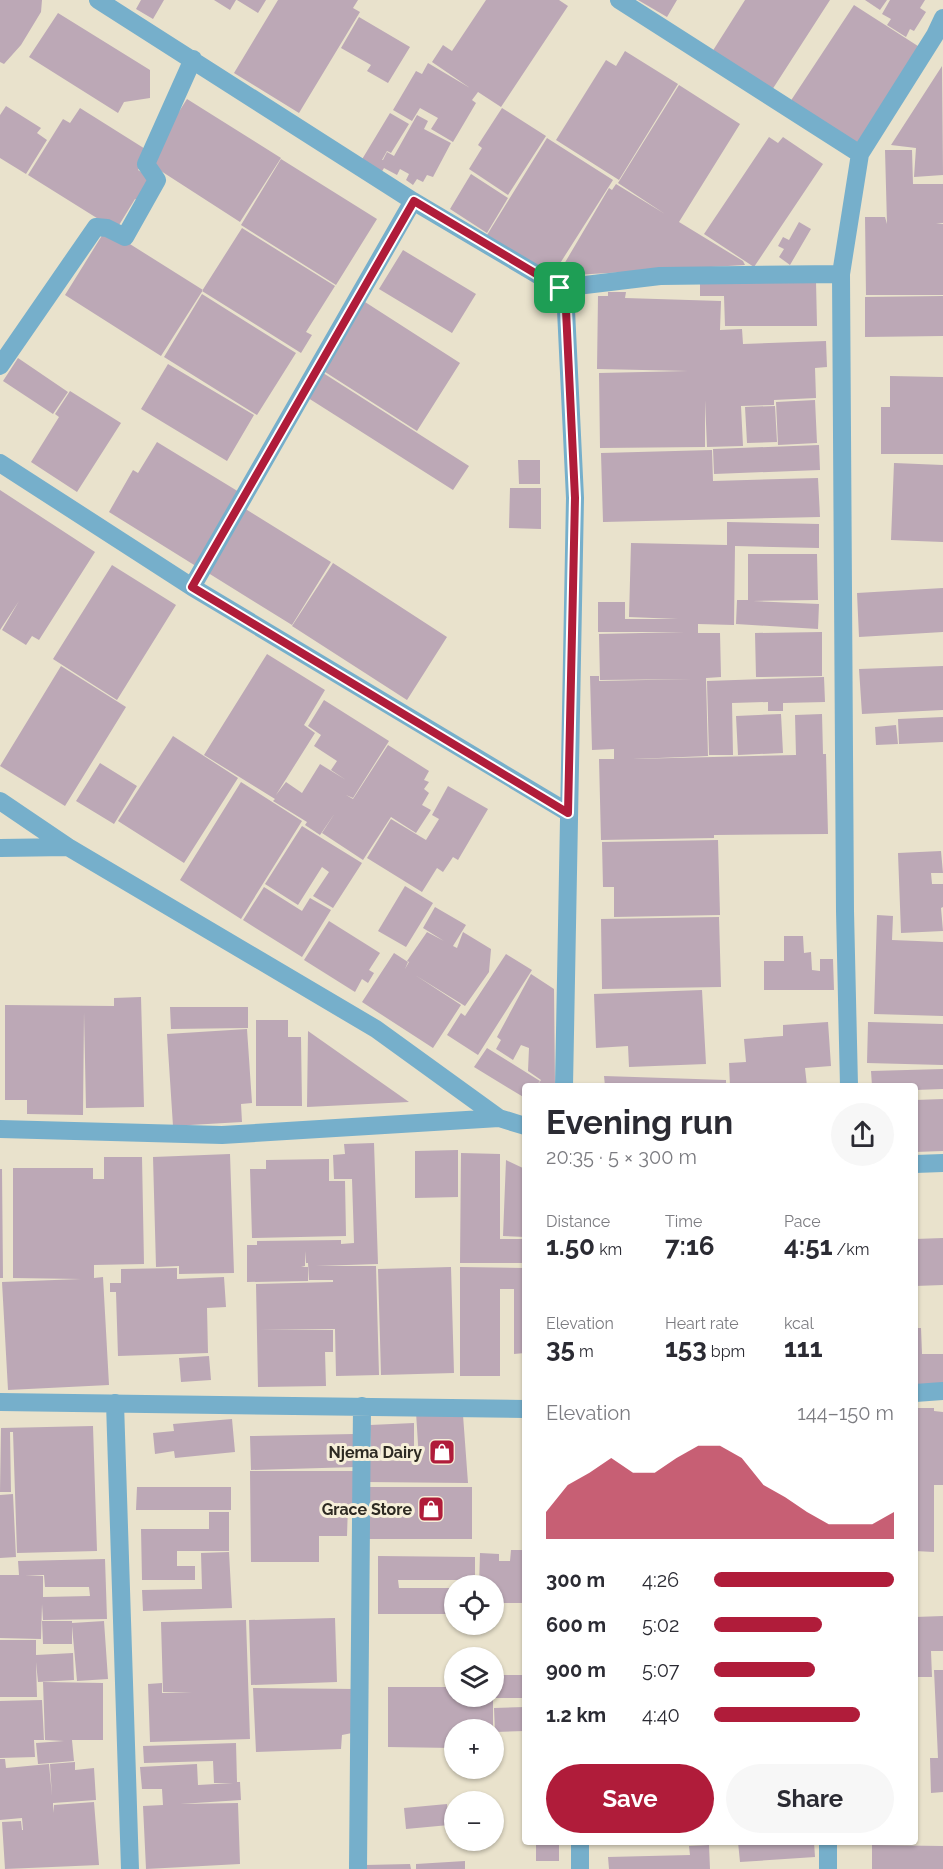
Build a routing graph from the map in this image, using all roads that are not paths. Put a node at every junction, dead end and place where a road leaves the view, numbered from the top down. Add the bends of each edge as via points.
1 (98, 0) edge
2 (619, 0) edge
3 (943, 18) edge
4 (193, 59) junction
5 (860, 154) junction
6 (414, 201) junction
7 (841, 274) junction
8 (560, 288) junction
9 (0, 366) edge
10 (0, 463) edge
11 (192, 587) junction
12 (0, 801) edge
13 (568, 813) junction
14 (68, 847) junction
15 (0, 848) edge
16 (564, 1083) edge
17 (849, 1083) edge
18 (499, 1118) junction
19 (522, 1125) edge
20 (0, 1129) edge
21 (943, 1163) edge
22 (918, 1164) edge
23 (943, 1391) edge
24 (918, 1394) edge
25 (0, 1402) edge
26 (115, 1403) junction
27 (363, 1406) junction
28 (522, 1409) edge
29 (580, 1845) edge
30 (828, 1845) edge
31 (130, 1869) edge
32 (358, 1869) edge
33 (580, 1869) edge
34 (828, 1869) edge

1 - 4 street
2 - 5 street
3 - 5 street
4 - 6 street
4 - 9 street via 146,164 157,180 125,237 96,228
5 - 7 street
6 - 8 street
6 - 11 street
7 - 8 street via 660,276
7 - 17 street
8 - 13 street via 566,310 575,498
10 - 11 street
11 - 13 street
12 - 14 street
13 - 16 street
14 - 15 street
14 - 18 street via 376,1029
18 - 19 street
18 - 20 street via 222,1135
21 - 22 street
23 - 24 street
25 - 26 street
26 - 27 street
26 - 31 street
27 - 28 street
27 - 32 street
29 - 33 street
30 - 34 street

